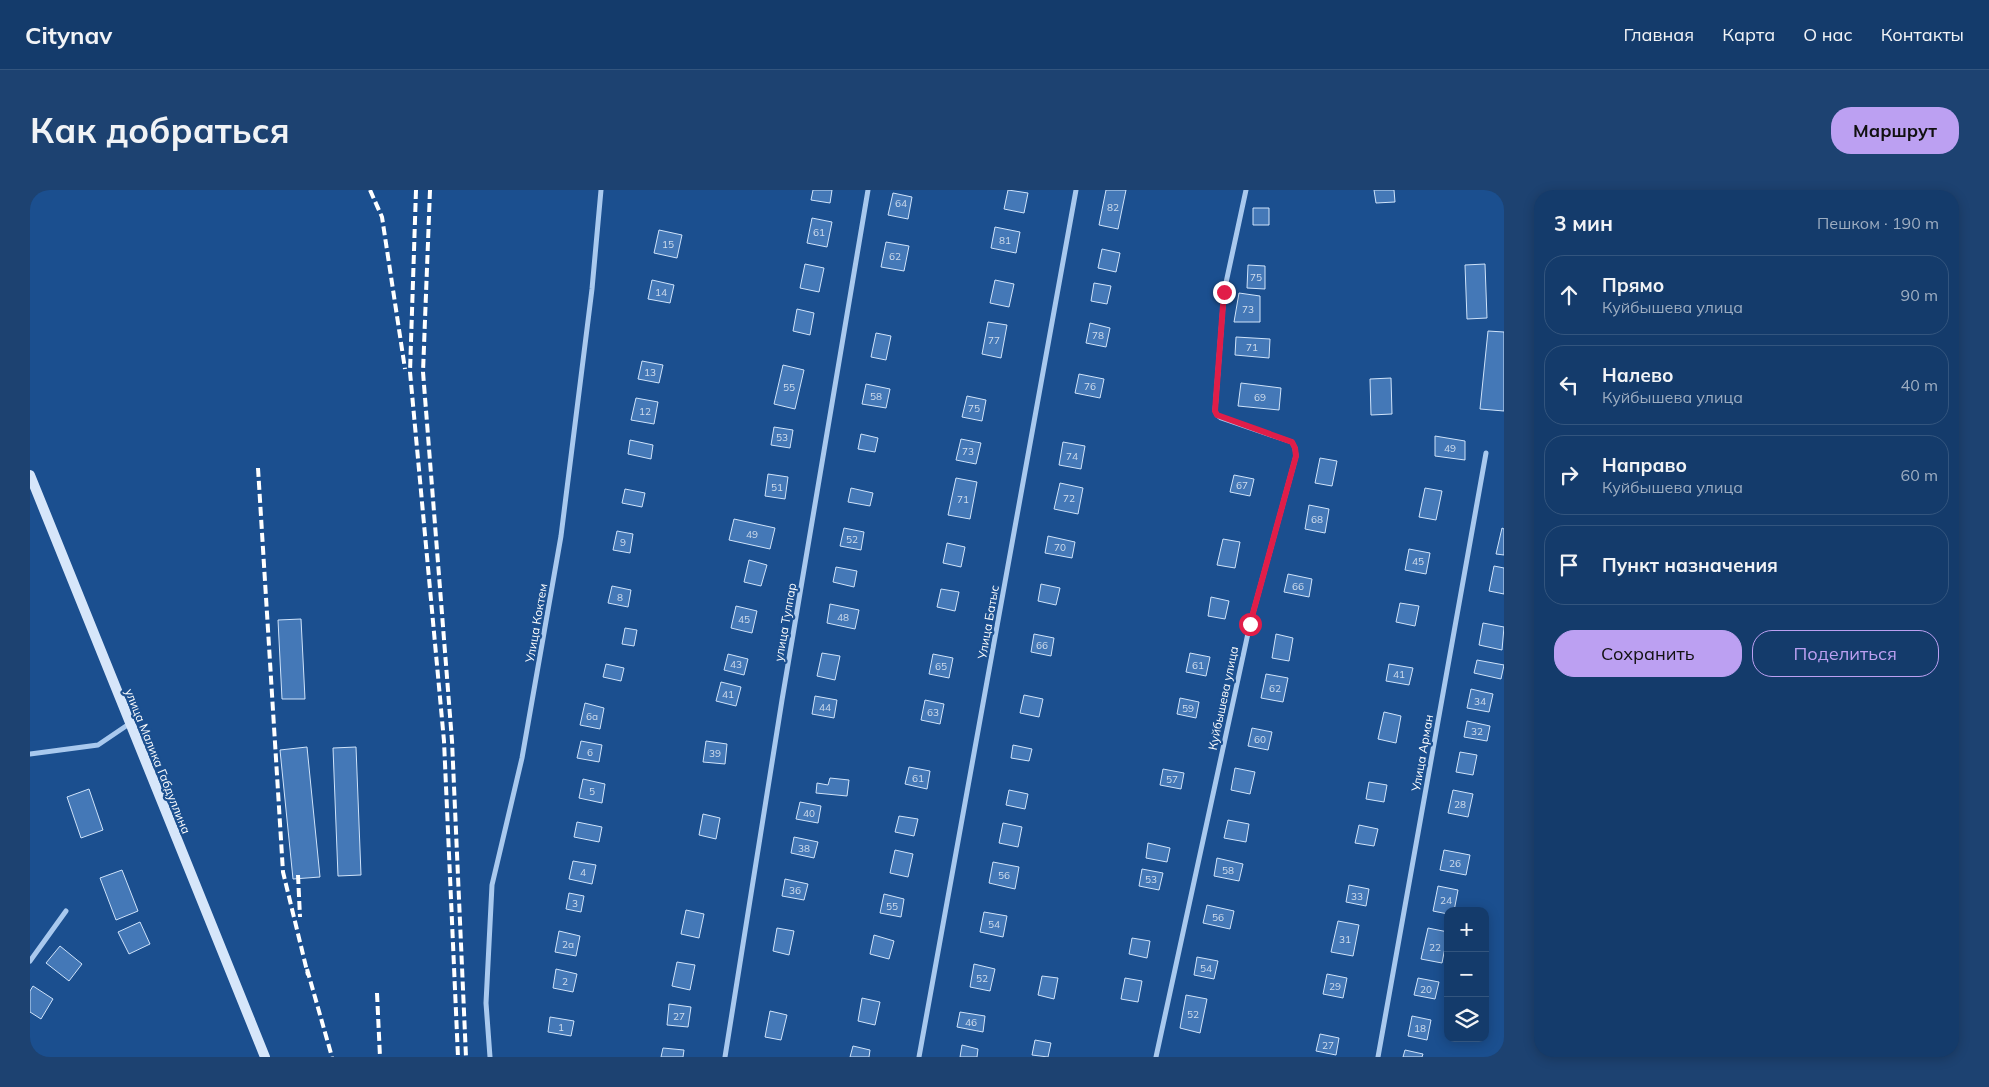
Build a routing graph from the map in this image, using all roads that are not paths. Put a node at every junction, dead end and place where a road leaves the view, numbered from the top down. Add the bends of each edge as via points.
1 (601, 190) edge
2 (868, 190) edge
3 (1076, 190) edge
4 (1246, 190) edge
5 (1486, 453) dead end
6 (30, 475) edge
7 (129, 724) junction
8 (30, 754) edge
9 (66, 911) dead end
10 (30, 961) edge
11 (265, 1057) edge
12 (490, 1057) edge
13 (725, 1057) edge
14 (919, 1057) edge
15 (1156, 1057) edge
16 (1378, 1057) edge

1 - 12 street, Улица Коктем via 561,536 522,758 492,885 486,1003
2 - 13 street, улица Тулпар
3 - 14 street, Улица Батыс
4 - 15 street, Куйбышева улица via 1224,292 1215,411 1221,418 1292,442 1296,456 1250,624
5 - 16 street, Улица Арман
6 - 7 main road, улица Малика Габдуллина
7 - 8 street via 98,745
7 - 11 main road, улица Малика Габдуллина
9 - 10 street

